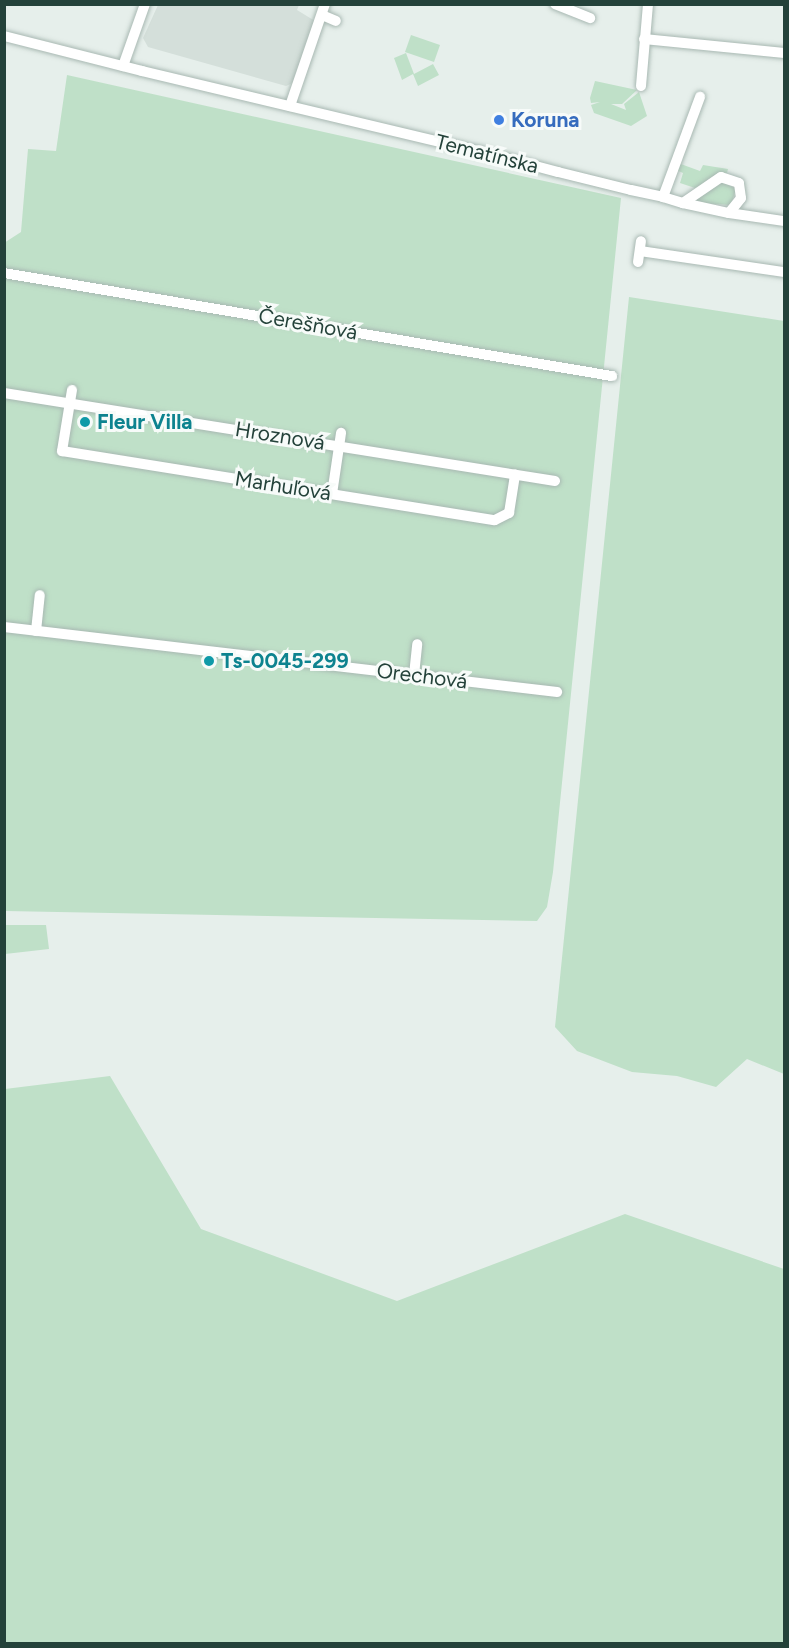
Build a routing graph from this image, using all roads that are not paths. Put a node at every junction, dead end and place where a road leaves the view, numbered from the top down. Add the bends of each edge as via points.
1 (145, 4) edge
2 (555, 4) edge
3 (648, 4) edge
4 (323, 10) edge
5 (590, 18) dead end
6 (336, 21) dead end
7 (4, 36) edge
8 (644, 39) junction
9 (784, 53) edge
10 (123, 66) junction
11 (641, 86) dead end
12 (700, 97) dead end
13 (290, 106) junction
14 (663, 197) junction
15 (683, 203) junction
16 (729, 213) junction
17 (784, 221) edge
18 (640, 251) dead end
19 (784, 272) edge
20 (4, 273) edge
21 (612, 376) dead end
22 (72, 390) dead end
23 (4, 393) edge
24 (70, 403) junction
25 (341, 433) dead end
26 (339, 446) junction
27 (515, 474) junction
28 (555, 481) dead end
29 (332, 494) junction
30 (40, 595) dead end
31 (4, 627) edge
32 (36, 631) junction
33 (417, 644) dead end
34 (414, 675) junction
35 (557, 692) dead end

1 - 10 street
2 - 5 street
3 - 8 street
4 - 6 street
4 - 13 street
7 - 10 street, Tematínska
8 - 9 street
8 - 11 street
10 - 13 street, Tematínska
12 - 14 street
13 - 14 street, Tematínska
14 - 15 street, Tematínska
15 - 16 street, Tematínska
15 - 16 street via 709,182 731,178 739,183 741,198
16 - 17 street, Tematínska
18 - 19 street
20 - 21 street, Čerešňová
22 - 24 street
23 - 24 street, Hroznová
24 - 26 street, Hroznová
24 - 29 street, Marhuľová via 62,451
25 - 26 street
26 - 27 street, Hroznová
26 - 29 street
27 - 28 street, Hroznová
27 - 29 street, Marhuľová via 504,520
30 - 32 street
31 - 32 street, Orechová
32 - 34 street, Orechová
33 - 34 street
34 - 35 street, Orechová

